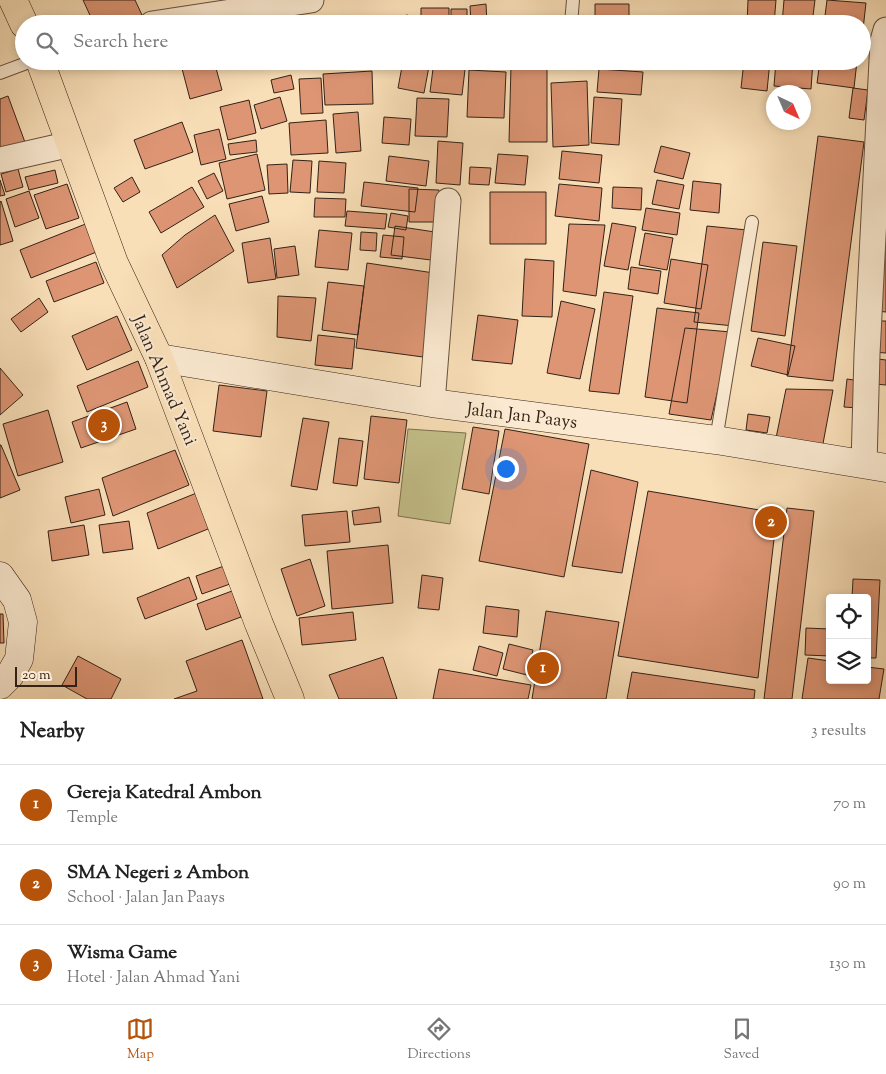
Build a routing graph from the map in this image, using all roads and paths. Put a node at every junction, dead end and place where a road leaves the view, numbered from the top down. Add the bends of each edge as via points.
1 (13, 0) edge
2 (311, 0) edge
3 (573, 0) edge
4 (20, 15) edge
5 (212, 15) edge
6 (572, 15) edge
7 (886, 30) edge
8 (15, 67) edge
9 (43, 70) edge
10 (0, 73) edge
11 (71, 144) junction
12 (0, 160) edge
13 (448, 201) dead end
14 (752, 222) dead end
15 (160, 358) junction
16 (432, 403) junction
17 (716, 440) junction
18 (875, 466) edge
19 (0, 576) edge
20 (0, 685) edge
21 (290, 699) edge

1 - 4 highway
2 - 5 street
3 - 6 lane
7 - 18 street via 867,354
8 - 10 lane
9 - 11 highway, Jalan Ahmad Yani
11 - 12 street
11 - 15 highway, Jalan Ahmad Yani via 114,262
13 - 16 street
14 - 17 lane
15 - 16 street, Jalan Jan Paays
15 - 21 highway, Jalan Ahmad Yani
16 - 17 street, Jalan Jan Paays
17 - 18 street, Jalan Jan Paays
19 - 20 street via 17,600 23,622 19,659

